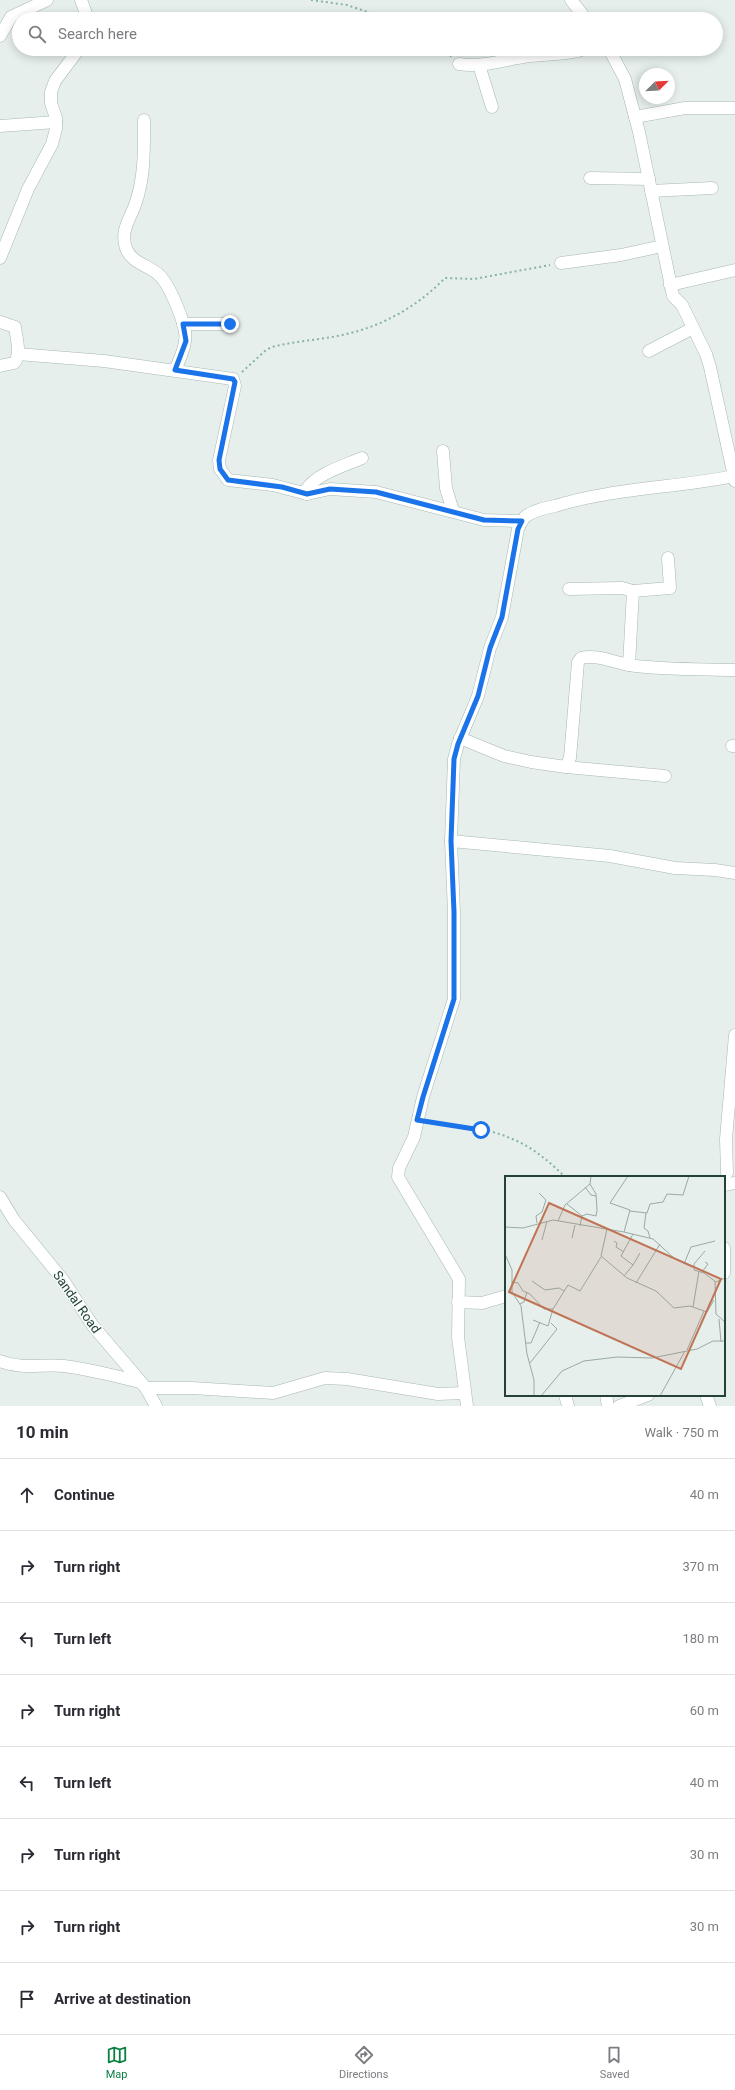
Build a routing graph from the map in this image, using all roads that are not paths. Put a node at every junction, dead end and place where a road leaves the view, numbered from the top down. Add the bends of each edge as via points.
1 (47, 0) edge
2 (81, 0) edge
3 (571, 0) edge
4 (22, 12) edge
5 (85, 12) edge
6 (580, 12) edge
7 (12, 17) edge
8 (0, 36) edge
9 (74, 56) edge
10 (531, 56) edge
11 (613, 56) edge
12 (459, 64) dead end
13 (479, 65) junction
14 (492, 107) dead end
15 (735, 108) edge
16 (635, 117) junction
17 (144, 120) dead end
18 (56, 122) junction
19 (0, 126) edge
20 (590, 178) dead end
21 (650, 185) junction
22 (712, 188) dead end
23 (662, 246) junction
24 (0, 258) edge
25 (562, 263) road end
26 (735, 270) edge
27 (670, 285) junction
28 (0, 322) edge
29 (183, 324) junction
30 (230, 324) dead end
31 (693, 328) junction
32 (649, 351) dead end
33 (18, 354) junction
34 (0, 366) edge
35 (175, 370) junction
36 (443, 451) dead end
37 (362, 458) dead end
38 (734, 478) edge
39 (307, 494) junction
40 (453, 511) junction
41 (522, 521) junction
42 (668, 558) dead end
43 (569, 589) dead end
44 (633, 591) junction
45 (629, 665) junction
46 (735, 670) edge
47 (460, 738) junction
48 (566, 767) junction
49 (665, 776) dead end
50 (451, 841) junction
51 (735, 873) edge
52 (735, 1035) edge
53 (731, 1109) edge
54 (725, 1179) edge
55 (735, 1183) edge
56 (0, 1197) edge
57 (725, 1259) edge
58 (735, 1264) edge
59 (505, 1296) edge
60 (458, 1302) junction
61 (0, 1361) edge
62 (143, 1385) junction
63 (465, 1393) junction
64 (565, 1396) edge
65 (606, 1396) edge
66 (645, 1396) edge
67 (706, 1396) edge
68 (156, 1406) edge
69 (467, 1406) edge
70 (568, 1406) edge
71 (608, 1406) edge
72 (619, 1406) edge
73 (710, 1406) edge

1 - 4 street
2 - 5 street
3 - 6 street
7 - 8 street
9 - 18 street via 55,81 51,92
10 - 13 street
11 - 16 street via 625,79
12 - 13 street
13 - 14 street
15 - 16 street via 685,108
16 - 21 street
17 - 29 street via 142,184 125,226 126,248 138,263 158,274 164,281
18 - 19 street
18 - 24 street via 52,144 28,189
20 - 21 street
21 - 22 street
21 - 23 street
23 - 25 street via 621,255
23 - 27 street
26 - 27 street
27 - 31 street via 673,296 682,305
28 - 33 street via 15,327
29 - 30 street
29 - 35 street via 186,341
31 - 32 street
31 - 38 street via 710,367
33 - 34 street via 18,359 14,363
33 - 35 street
35 - 39 street via 234,380 235,386 219,460 224,477 233,482 273,486
36 - 40 street via 446,488
37 - 39 street via 320,478 309,486
38 - 41 street via 598,495 534,512
39 - 40 street via 330,489 376,492
40 - 41 street via 484,520
41 - 47 street via 518,529 502,617 490,648 478,696
42 - 44 street via 670,588
43 - 44 street via 622,588
44 - 45 street
45 - 46 street
45 - 48 street via 588,656 580,658 570,758
47 - 48 street via 504,756
47 - 50 street via 454,759
48 - 49 street
50 - 51 street via 610,856 675,868
50 - 60 street via 454,999 423,1097 414,1137 399,1168 398,1177 457,1274
52 - 53 street
53 - 54 street via 726,1139
54 - 55 street
56 - 62 street, Sandal Road via 14,1220 63,1280 93,1326
57 - 58 street
59 - 60 street via 482,1304
60 - 63 street via 458,1337
61 - 62 street via 22,1366 73,1367
62 - 63 street via 273,1393 325,1378 347,1379 438,1394
62 - 68 street, Sandal Road
63 - 69 street
64 - 70 street
65 - 71 street
66 - 72 street
67 - 73 street

